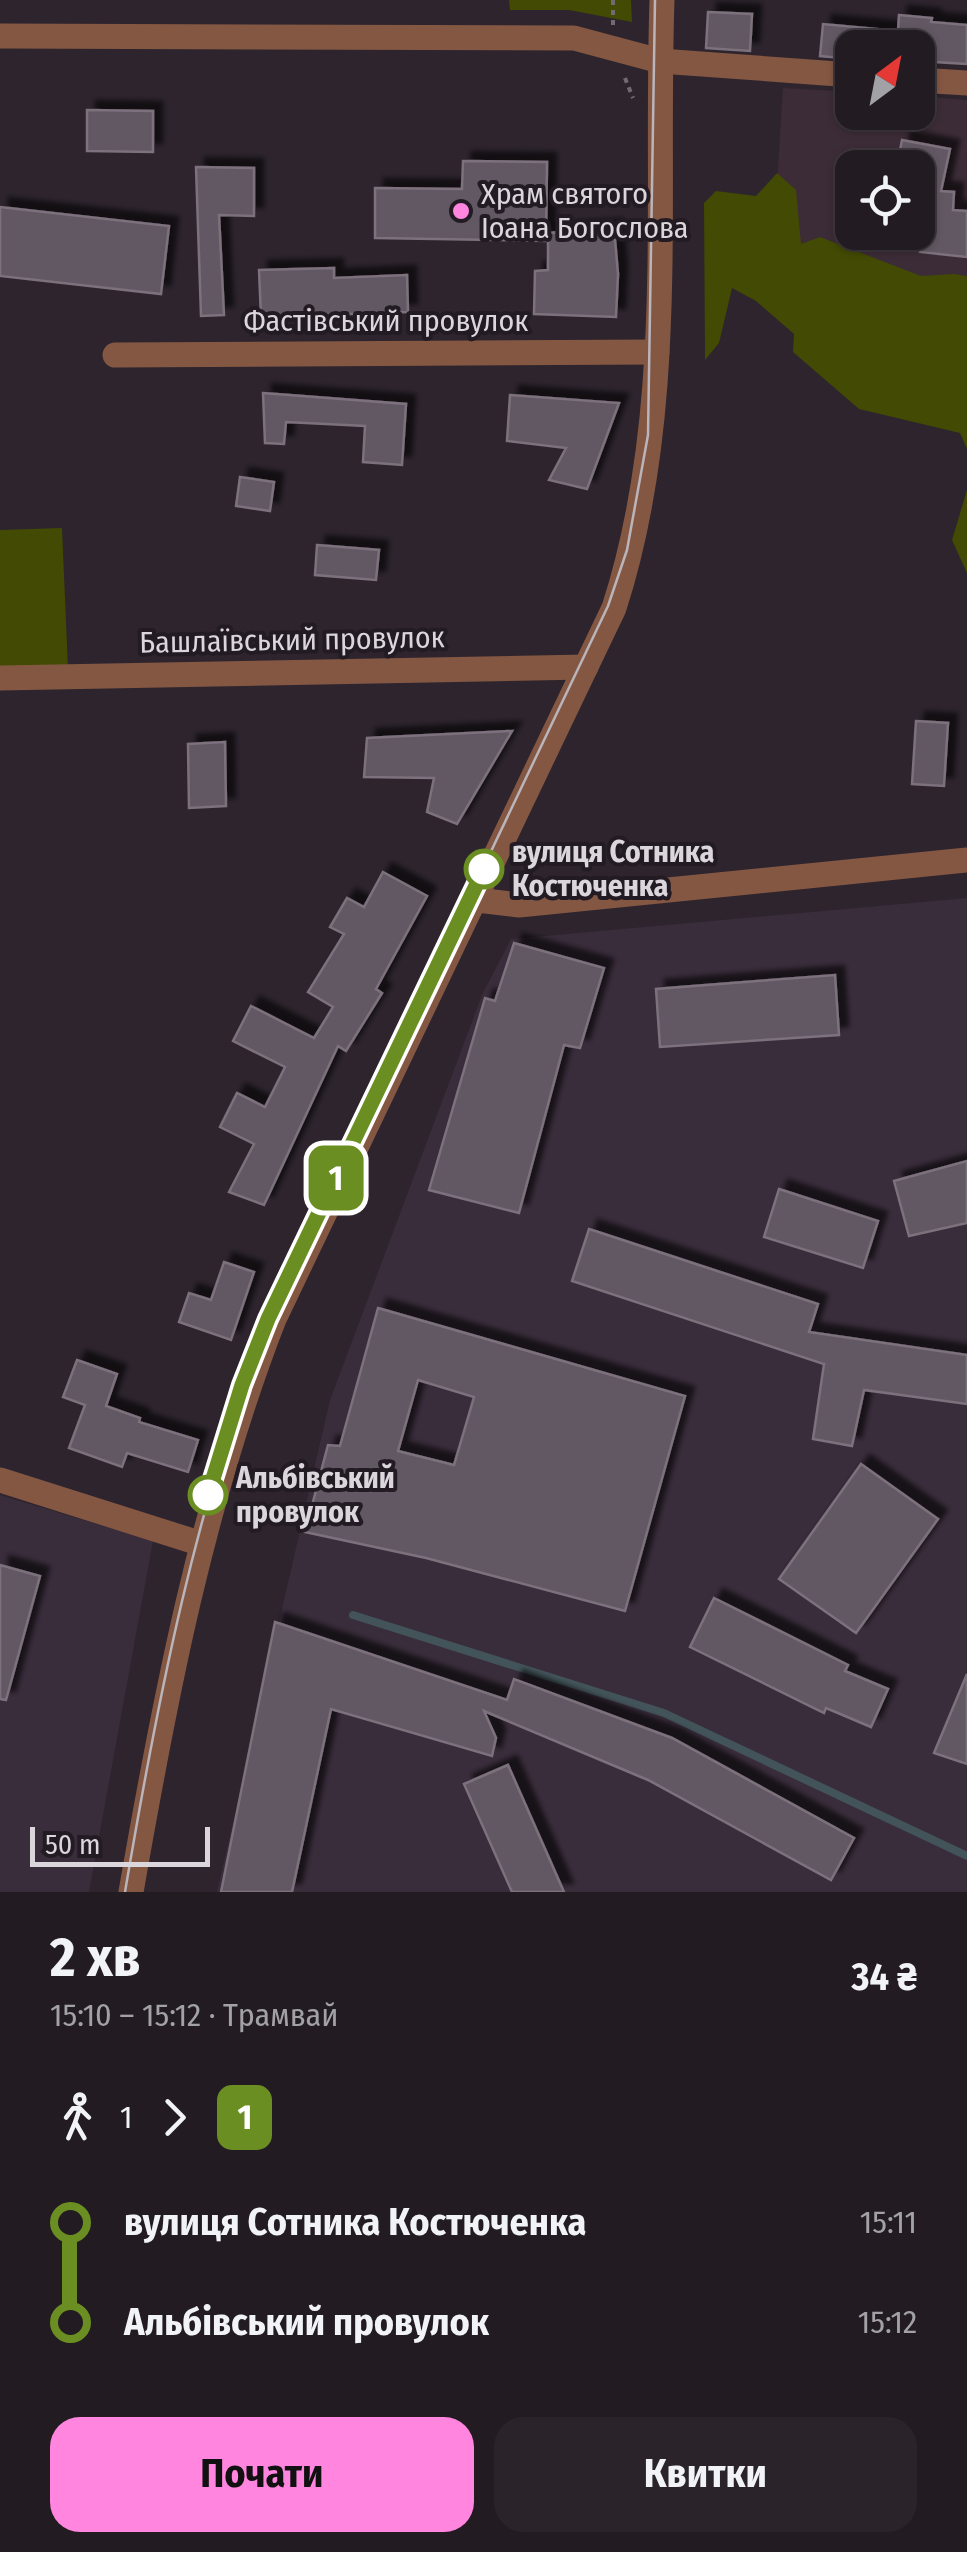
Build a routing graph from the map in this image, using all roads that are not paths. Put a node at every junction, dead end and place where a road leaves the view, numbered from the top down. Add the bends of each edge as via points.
1 (662, 0) edge
2 (0, 36) edge
3 (660, 61) junction
4 (835, 74) edge
5 (935, 81) edge
6 (967, 83) edge
7 (657, 352) junction
8 (115, 355) dead end
9 (586, 667) junction
10 (0, 678) edge
11 (967, 860) edge
12 (476, 900) junction
13 (0, 1480) edge
14 (202, 1544) junction
15 (131, 1892) edge

1 - 3 street
2 - 3 street via 574,38
3 - 4 street
3 - 7 street
5 - 6 street
7 - 8 street, Фастівський провулок
7 - 9 street via 653,428 632,552
9 - 10 street, Башлаївський провулок
9 - 12 street
11 - 12 street via 519,906
12 - 14 street via 274,1319
13 - 14 street
14 - 15 street

